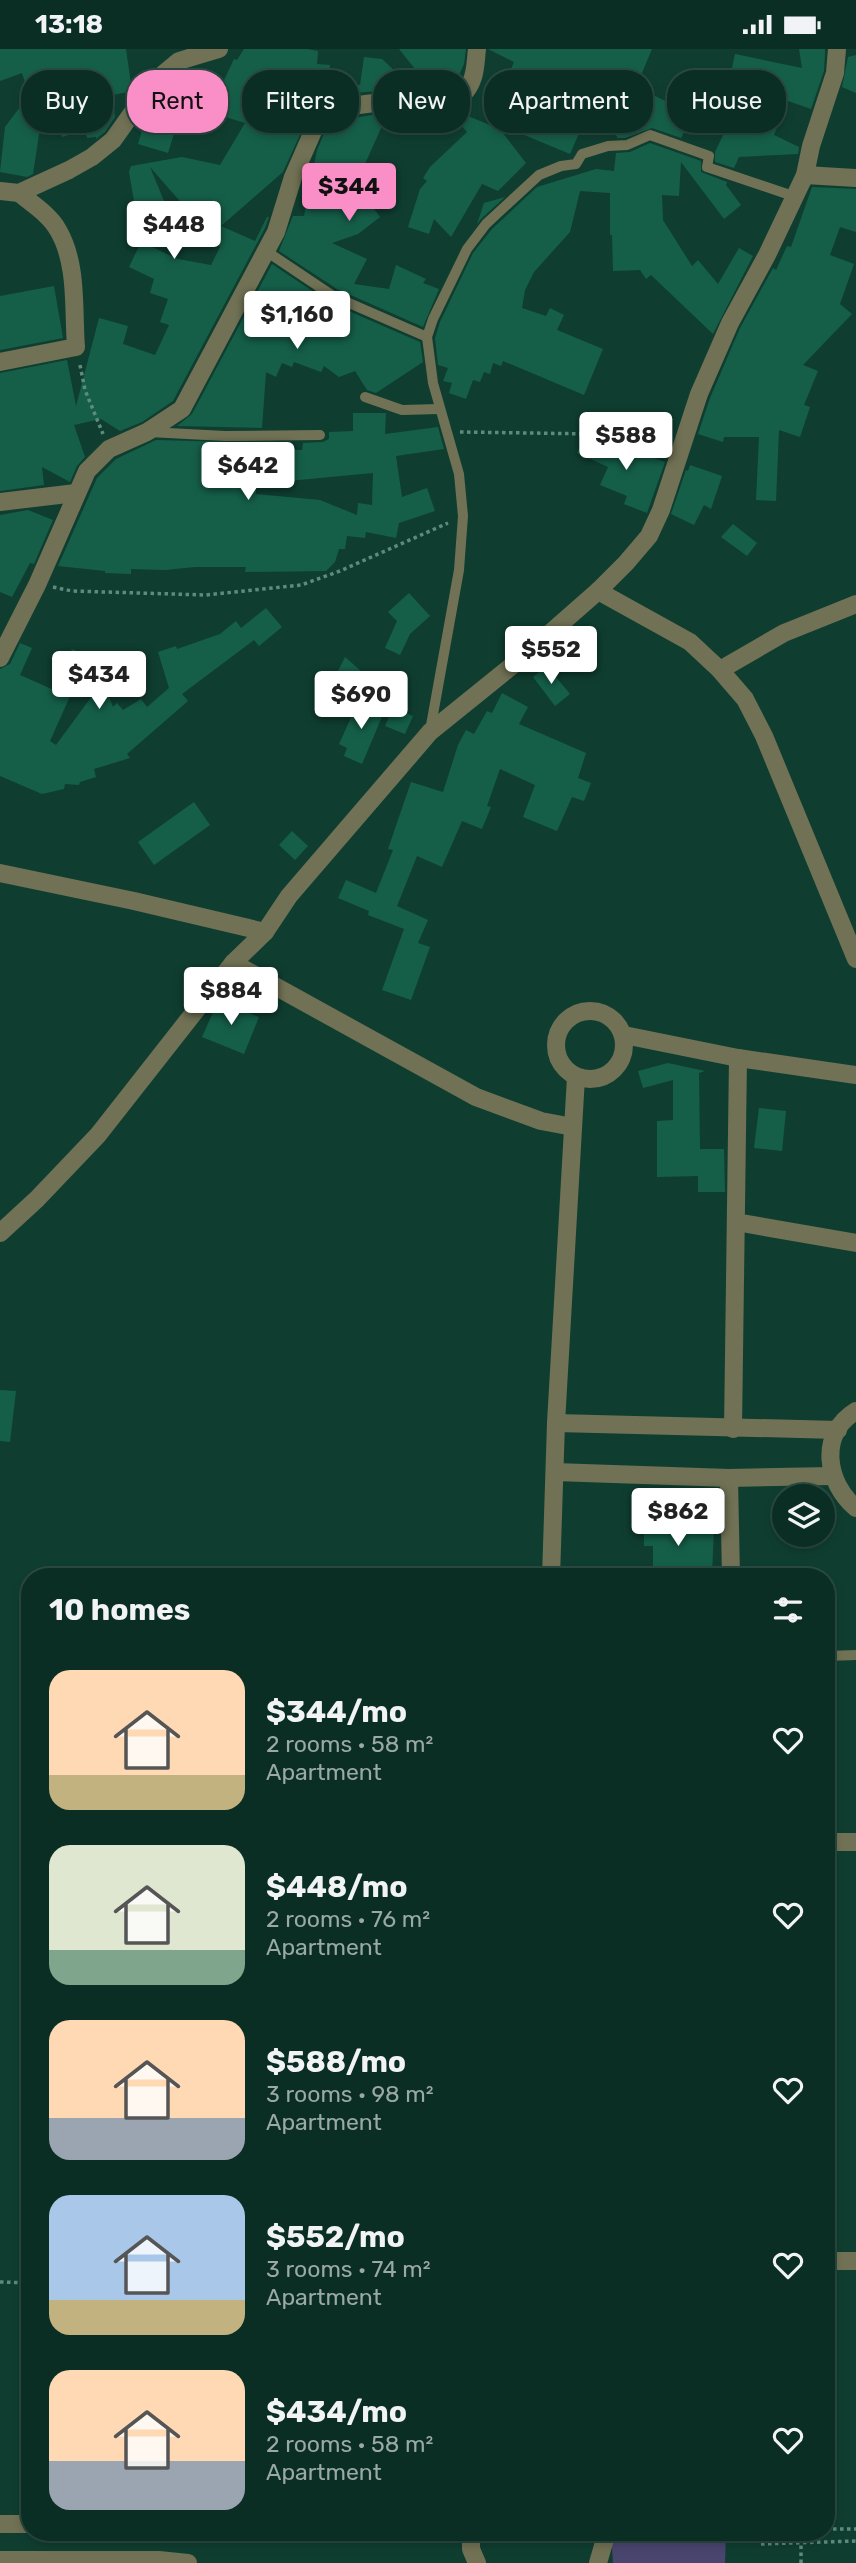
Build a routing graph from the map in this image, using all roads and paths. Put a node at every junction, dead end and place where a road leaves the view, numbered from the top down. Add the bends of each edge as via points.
1 (219, 49) edge
2 (477, 49) edge
3 (837, 49) edge
4 (805, 175) junction
5 (856, 179) edge
6 (0, 191) edge
7 (19, 193) junction
8 (793, 196) junction
9 (267, 251) junction
10 (427, 337) junction
11 (76, 347) junction
12 (0, 362) edge
13 (365, 397) dead end
14 (439, 409) junction
15 (147, 432) junction
16 (446, 432) junction
17 (320, 435) dead end
18 (685, 436) junction
19 (108, 449) junction
20 (76, 493) junction
21 (0, 502) edge
22 (463, 516) junction
23 (37, 585) junction
24 (598, 591) junction
25 (856, 604) edge
26 (0, 658) edge
27 (720, 670) junction
28 (430, 732) junction
29 (0, 873) edge
30 (265, 932) junction
31 (856, 959) edge
32 (233, 963) junction
33 (624, 1035) junction
34 (738, 1058) junction
35 (856, 1075) edge
36 (576, 1077) junction
37 (573, 1127) junction
38 (736, 1221) junction
39 (0, 1233) edge
40 (856, 1243) edge
41 (856, 1411) edge
42 (556, 1423) junction
43 (733, 1429) junction
44 (838, 1430) junction
45 (555, 1472) junction
46 (832, 1476) junction
47 (729, 1478) junction
48 (856, 1508) edge
49 (551, 1568) edge
50 (731, 1568) edge
51 (856, 1655) edge
52 (835, 1656) edge
53 (835, 1842) edge
54 (856, 1842) edge
55 (835, 2261) edge
56 (856, 2261) edge
57 (0, 2282) edge
58 (21, 2283) edge
59 (0, 2524) edge
60 (21, 2524) edge
61 (835, 2529) edge
62 (856, 2529) edge
63 (471, 2541) edge
64 (604, 2541) edge
65 (856, 2541) edge
66 (802, 2543) junction
67 (761, 2544) dead end
68 (0, 2560) edge
69 (188, 2563) edge
70 (477, 2563) edge
71 (598, 2563) edge
72 (801, 2563) edge

1 - 7 street via 179,61 155,81 113,140 69,170
2 - 9 street via 474,78 461,96 321,113
3 - 4 street via 835,73
4 - 5 street
4 - 8 street
6 - 7 street
7 - 11 street via 50,219 70,260
8 - 10 lane via 707,167 709,156 650,135 582,154 576,164 539,175 486,224 467,249
8 - 18 street via 730,323
9 - 10 lane via 333,296
9 - 15 street via 182,409
10 - 14 lane
11 - 12 street
11 - 19 path
13 - 14 lane via 402,410
14 - 16 lane
15 - 17 lane
15 - 19 street
16 - 18 path
16 - 22 lane via 459,474
18 - 24 street via 649,536
19 - 20 street via 87,471
20 - 21 street
20 - 23 street
22 - 23 path via 301,585 206,595 72,591
22 - 28 lane via 459,570
23 - 26 street
24 - 27 street via 690,642
24 - 28 street
25 - 27 street via 784,633
27 - 31 street via 745,699 764,736
28 - 30 street via 289,896
29 - 30 street
30 - 32 street
32 - 37 street via 476,1097 541,1121
32 - 39 street via 98,1135
33 - 34 street
33 - 36 street via 618,1066 591,1080
33 - 36 street via 615,1021 600,1012 583,1011 568,1019 558,1033 556,1050 562,1066
34 - 35 street
34 - 38 street
36 - 37 street
37 - 42 street
38 - 40 street
38 - 43 street
41 - 44 street
42 - 43 street
42 - 45 street
43 - 44 street
44 - 46 street via 830,1460
45 - 47 street
45 - 49 street
46 - 47 street
46 - 48 street
47 - 50 street
51 - 52 lane
53 - 54 street
55 - 56 street
57 - 58 path
59 - 60 street
61 - 62 path
63 - 70 street
64 - 71 street
65 - 66 path
66 - 67 path
66 - 72 path
68 - 69 street

